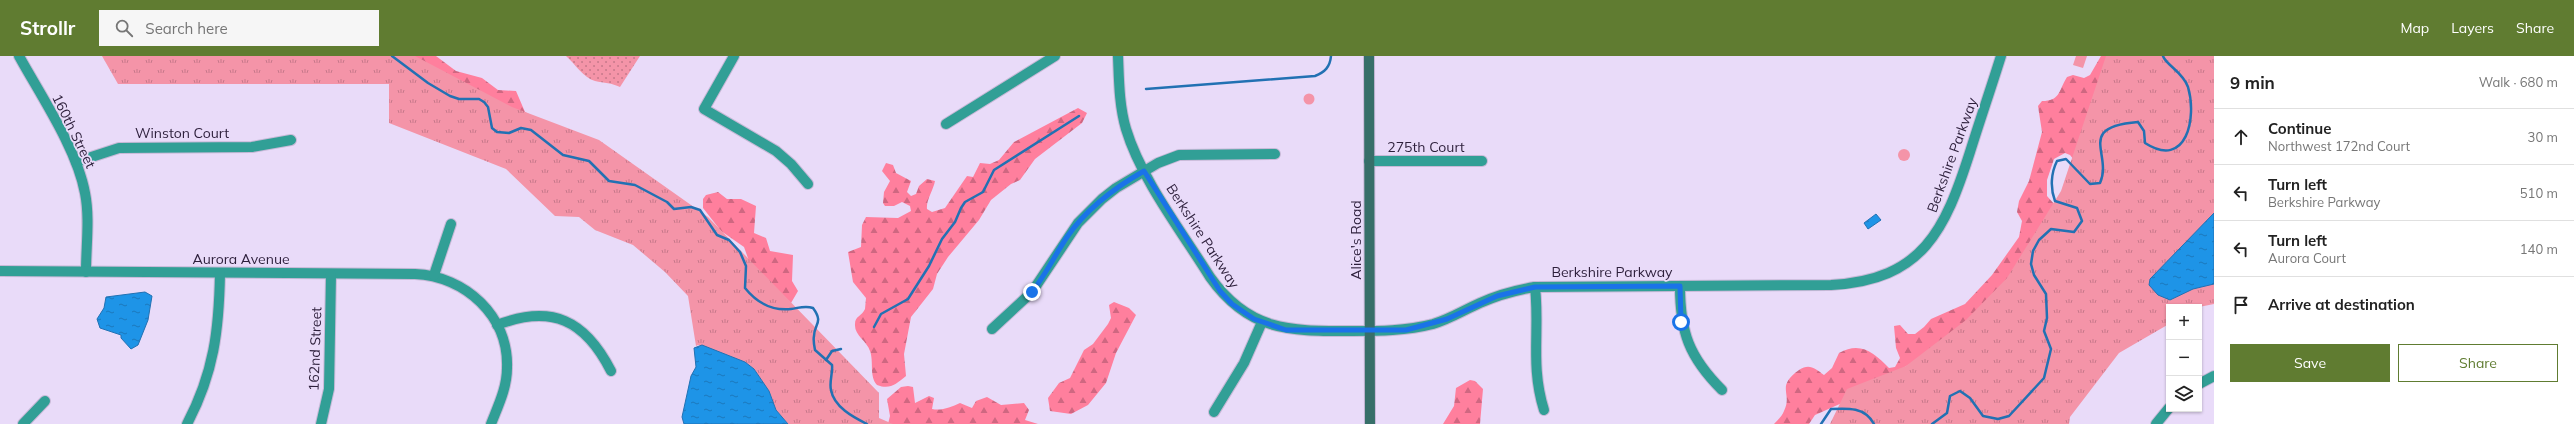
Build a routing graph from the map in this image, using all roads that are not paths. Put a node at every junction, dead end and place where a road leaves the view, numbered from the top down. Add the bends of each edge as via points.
1 (19, 56) edge
2 (734, 56) edge
3 (1055, 56) edge
4 (1118, 56) edge
5 (1369, 56) edge
6 (2001, 56) edge
7 (946, 124) dead end
8 (290, 140) dead end
9 (1275, 154) dead end
10 (1369, 161) junction
11 (1482, 161) dead end
12 (76, 162) junction
13 (1144, 171) junction
14 (808, 184) dead end
15 (451, 224) dead end
16 (0, 271) edge
17 (86, 272) junction
18 (220, 273) junction
19 (331, 274) junction
20 (434, 275) junction
21 (1680, 286) junction
22 (1535, 287) junction
23 (1262, 322) junction
24 (498, 326) junction
25 (992, 329) dead end
26 (1370, 331) junction
27 (611, 371) dead end
28 (2214, 376) edge
29 (2202, 382) edge
30 (1722, 390) dead end
31 (45, 401) dead end
32 (1544, 410) dead end
33 (1214, 412) dead end
34 (2166, 412) edge
35 (23, 424) edge
36 (187, 424) edge
37 (321, 424) edge
38 (491, 424) edge
39 (1370, 424) edge
40 (2156, 424) edge

1 - 12 street, 160th Street
2 - 14 street via 704,109 776,151
3 - 7 street
4 - 13 street, Berkshire Parkway via 1122,111
5 - 10 main road, Alice's Road
6 - 21 street, Berkshire Parkway via 1951,209 1934,236 1909,260 1881,276 1851,284
8 - 12 street, Winston Court via 252,147 119,148
9 - 13 street via 1190,153 1168,158
10 - 11 street, 275th Court
10 - 26 main road, Alice's Road
12 - 17 street, 160th Street via 85,194
13 - 23 street, Berkshire Parkway via 1220,291 1245,313
13 - 25 street via 1116,188 1089,210 1067,237 1032,292
15 - 20 street
16 - 17 street, Aurora Avenue
17 - 18 street, Aurora Avenue
18 - 19 street, Aurora Avenue
18 - 36 street via 219,316 212,363
19 - 20 street, Aurora Avenue
19 - 37 street, 162nd Street via 329,389
20 - 24 street, Aurora Avenue via 456,283 477,298
21 - 22 street, Berkshire Parkway
21 - 30 street via 1681,322 1685,336 1699,364
22 - 26 street, Berkshire Parkway via 1497,296 1447,319 1422,327
22 - 32 street via 1536,369
23 - 26 street, Berkshire Parkway via 1301,331
23 - 33 street via 1240,370
24 - 27 street via 534,315 564,320 591,338
24 - 38 street via 506,353 507,368 505,384
26 - 39 main road, Alice's Road
28 - 29 street
31 - 35 street
34 - 40 street

